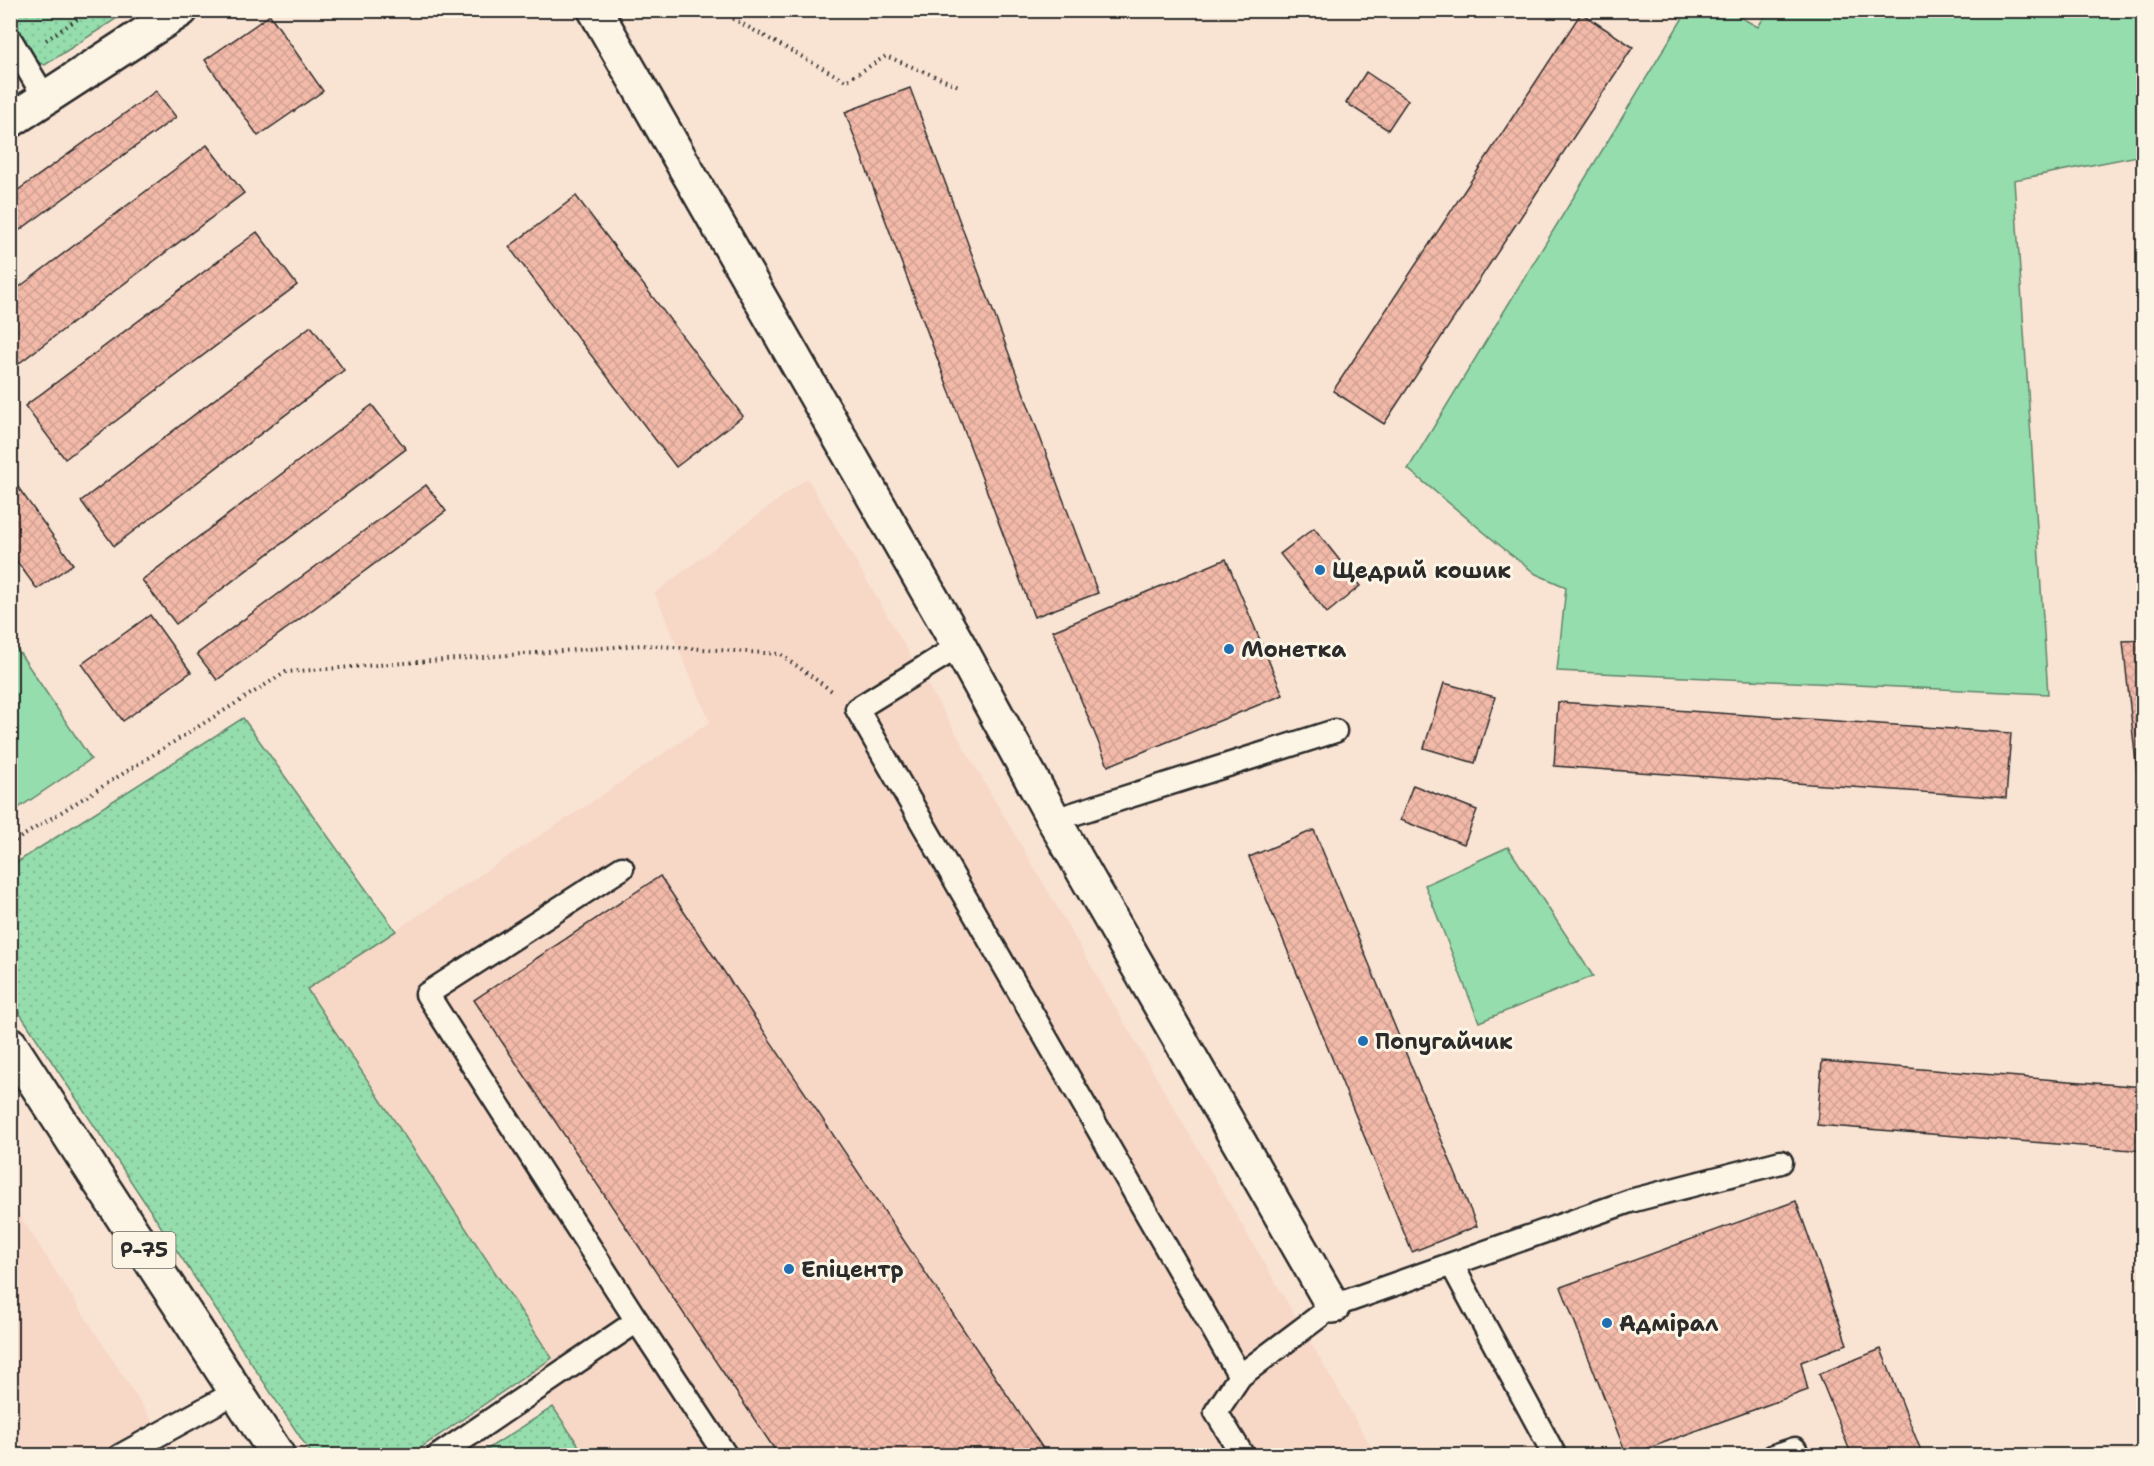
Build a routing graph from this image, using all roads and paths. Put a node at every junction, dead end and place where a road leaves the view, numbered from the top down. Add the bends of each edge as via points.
1 (91, 10) edge
2 (181, 10) edge
3 (595, 10) edge
4 (717, 10) edge
5 (16, 48) edge
6 (961, 87) dead end
7 (45, 98) junction
8 (10, 120) edge
9 (959, 646) junction
10 (857, 709) junction
11 (1335, 731) dead end
12 (1054, 820) junction
13 (10, 844) edge
14 (622, 868) dead end
15 (10, 1044) edge
16 (1781, 1162) dead end
17 (1452, 1265) junction
18 (1333, 1306) junction
19 (637, 1321) junction
20 (1240, 1376) junction
21 (236, 1392) junction
22 (120, 1455) edge
23 (278, 1455) edge
24 (438, 1455) edge
25 (726, 1455) edge
26 (1244, 1455) edge
27 (1555, 1455) edge
28 (1774, 1455) edge
29 (1798, 1455) edge

1 - 5 path
2 - 7 street
3 - 9 street
4 - 6 path via 846,81 886,56
5 - 7 lane
7 - 8 street
9 - 10 lane
9 - 12 street
10 - 13 path via 780,654 641,645 286,672
10 - 20 lane
11 - 12 lane
12 - 18 street
14 - 19 lane via 427,994
15 - 21 street, Р-75
16 - 17 lane via 1630,1201
17 - 18 lane
17 - 27 lane
18 - 20 lane
19 - 24 lane
19 - 25 lane
20 - 26 lane via 1216,1412
21 - 22 lane
21 - 23 street, Р-75
28 - 29 lane via 1795,1449

